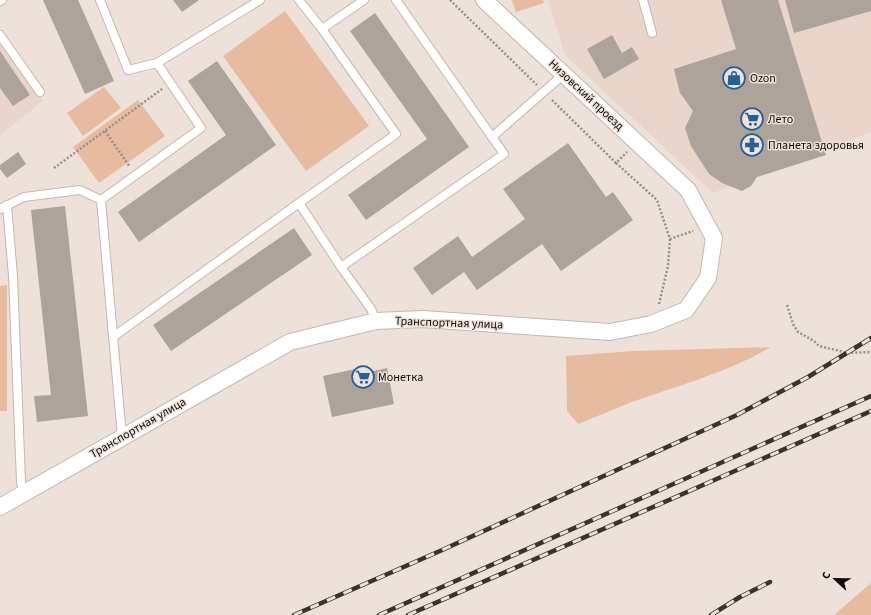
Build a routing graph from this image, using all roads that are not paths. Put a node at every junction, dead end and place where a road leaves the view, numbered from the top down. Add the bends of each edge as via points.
1 (100, 0) edge
2 (260, 0) edge
3 (299, 0) edge
4 (364, 0) edge
5 (396, 0) edge
6 (484, 0) edge
7 (643, 0) edge
8 (322, 29) junction
9 (652, 33) dead end
10 (0, 35) edge
11 (157, 63) junction
12 (564, 74) junction
13 (40, 92) dead end
14 (492, 137) junction
15 (688, 190) joint
16 (101, 200) junction
17 (299, 203) junction
18 (4, 207) edge
19 (341, 267) junction
20 (376, 321) junction
21 (113, 337) junction
22 (122, 437) junction
23 (24, 493) junction
24 (0, 507) edge

1 - 11 lane via 128,70
2 - 11 lane
3 - 8 lane
4 - 8 lane
5 - 14 lane
6 - 12 street, Низовский проезд
7 - 9 lane
8 - 17 lane via 396,134
10 - 13 lane
11 - 16 lane via 201,128
12 - 14 lane
12 - 15 street, Низовский проезд
14 - 19 lane via 504,154
15 - 20 street, Транспортная улица via 714,238 708,278 686,310 651,324 610,332 423,319
16 - 18 lane via 80,190 24,197
16 - 21 lane
17 - 19 lane
17 - 21 lane
18 - 23 lane via 13,276 21,476
19 - 20 lane via 371,309
20 - 22 street, Транспортная улица via 290,342
21 - 22 lane
22 - 23 street, Транспортная улица
23 - 24 street, Транспортная улица

